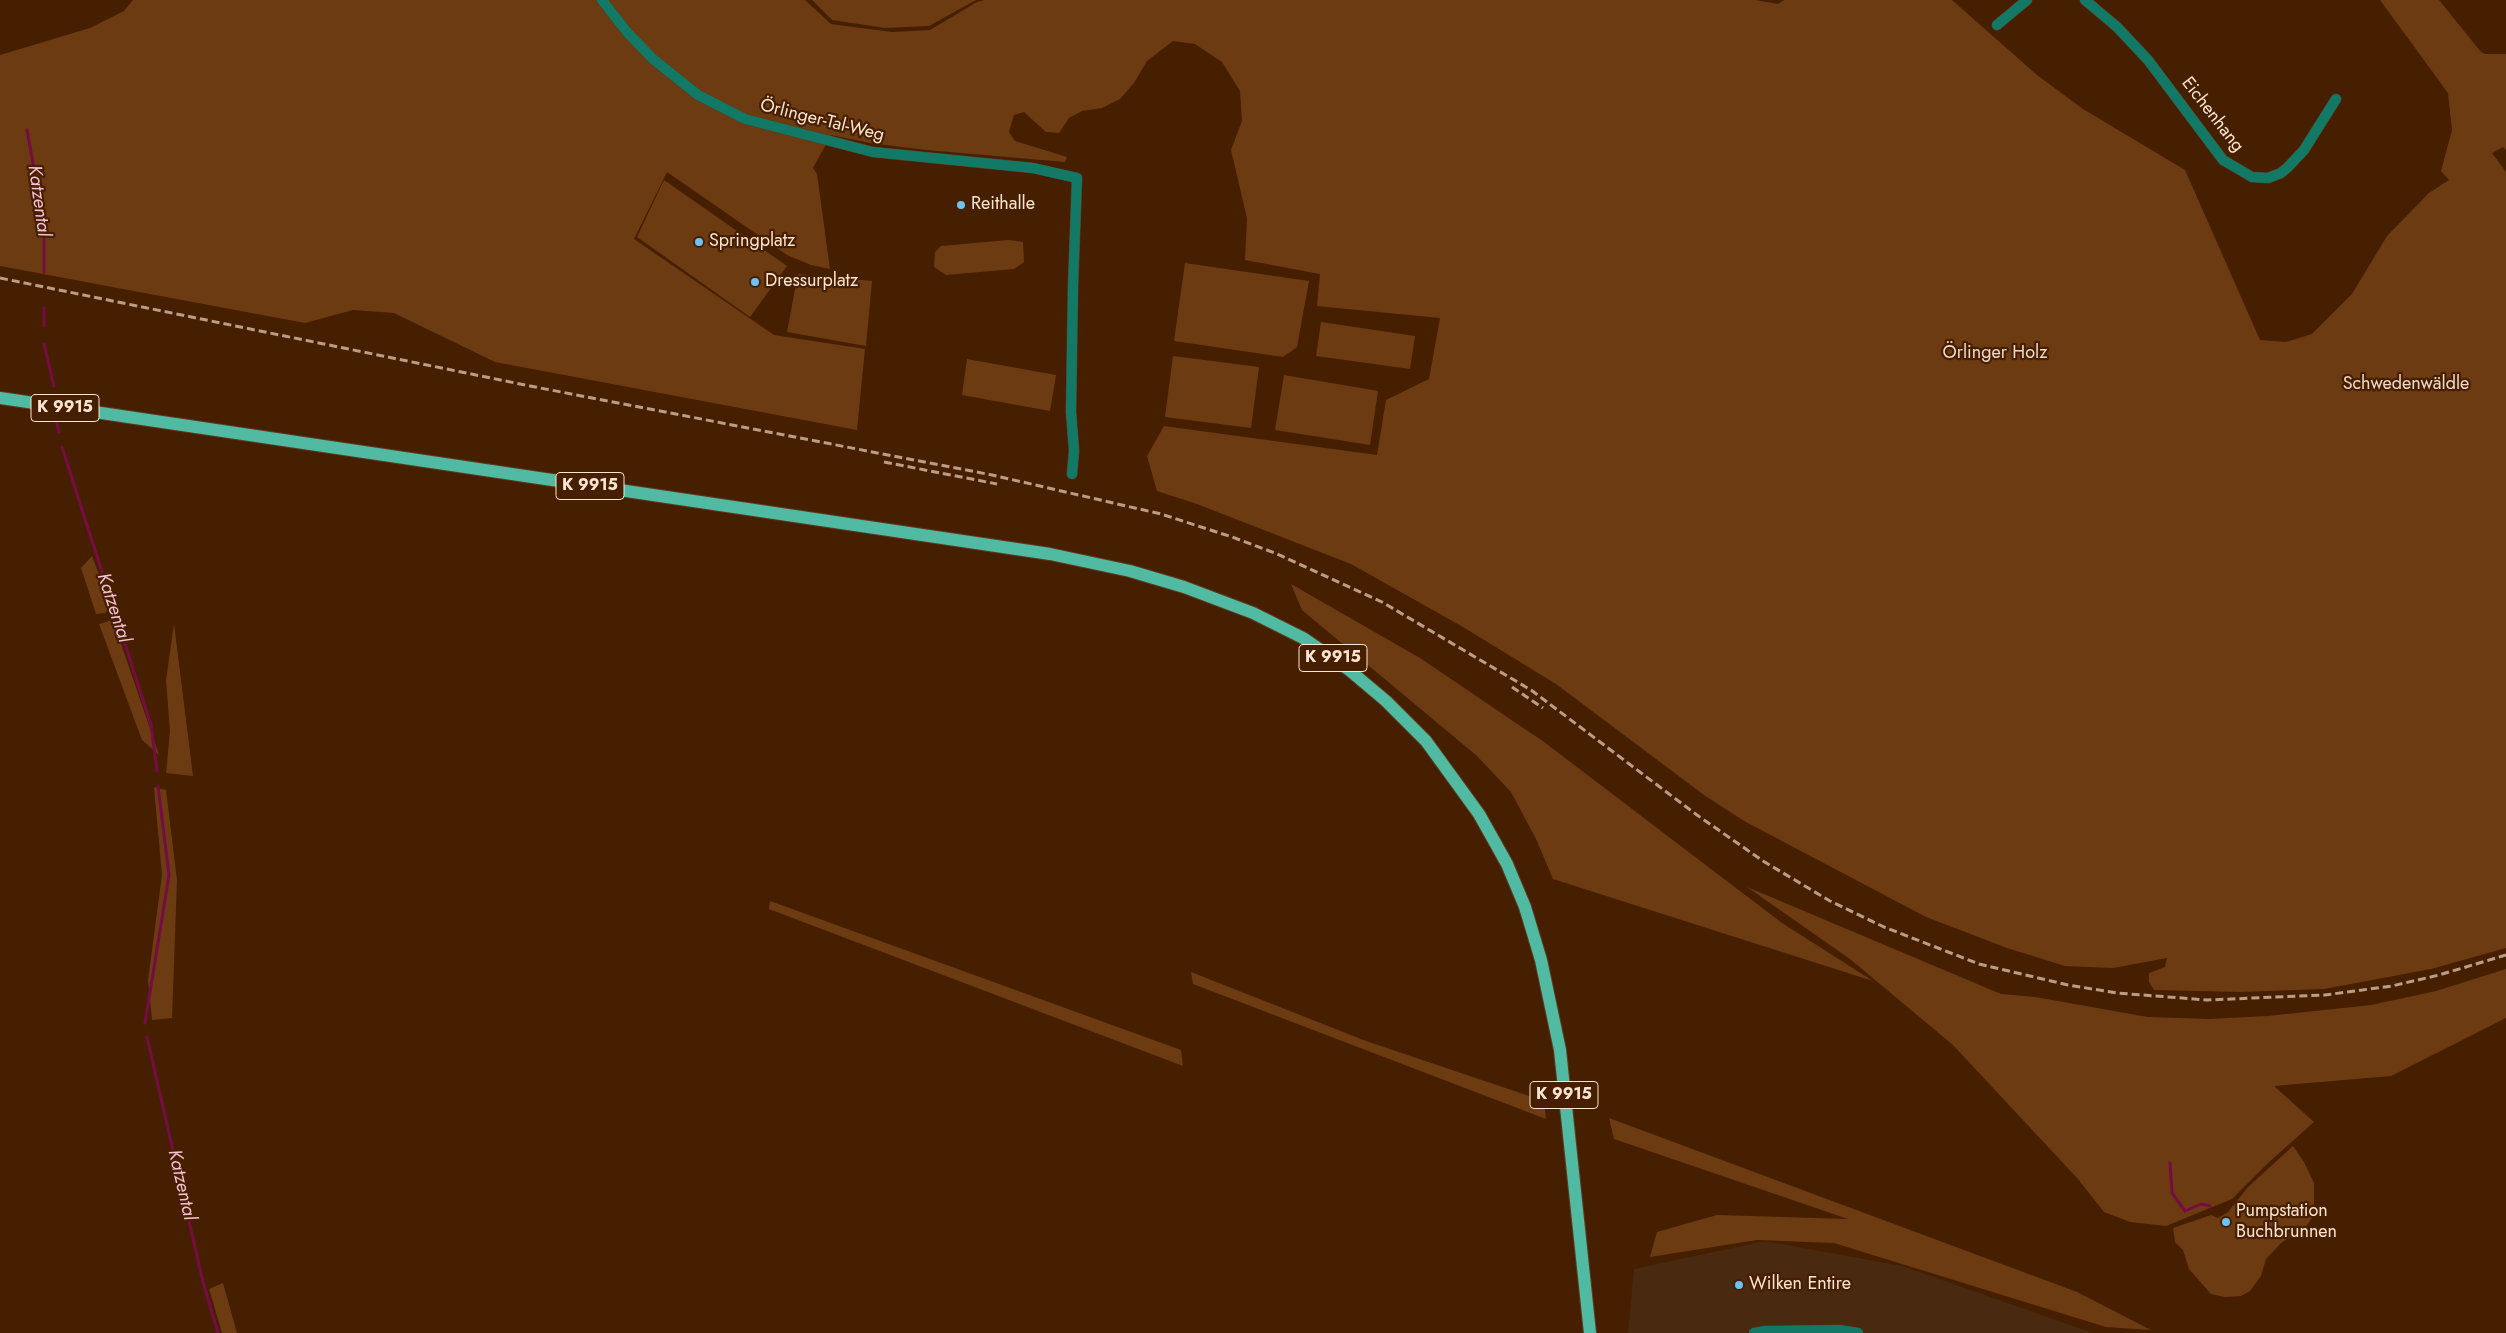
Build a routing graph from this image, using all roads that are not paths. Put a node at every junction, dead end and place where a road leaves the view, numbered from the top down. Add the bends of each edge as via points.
1 (602, 0) edge
2 (2027, 0) edge
3 (2085, 0) edge
4 (1997, 25) dead end
5 (2336, 98) dead end
6 (0, 398) edge
7 (1072, 474) dead end
8 (1765, 1332) edge
9 (1590, 1333) edge
10 (1754, 1333) edge
11 (1858, 1333) edge

1 - 7 street, Örlinger-Tal-Weg via 652,59 698,95 745,119 873,152 1033,168 1077,178
2 - 4 street
3 - 5 street, Eichenhang via 2117,27 2148,60 2223,160 2252,177 2268,178 2288,167 2304,150
6 - 9 main road, K 9915 via 1050,554 1130,571 1216,598 1303,638 1348,669 1406,721 1450,771 1507,864 1525,906 1541,960 1560,1050
8 - 10 street
8 - 11 street via 1839,1330

